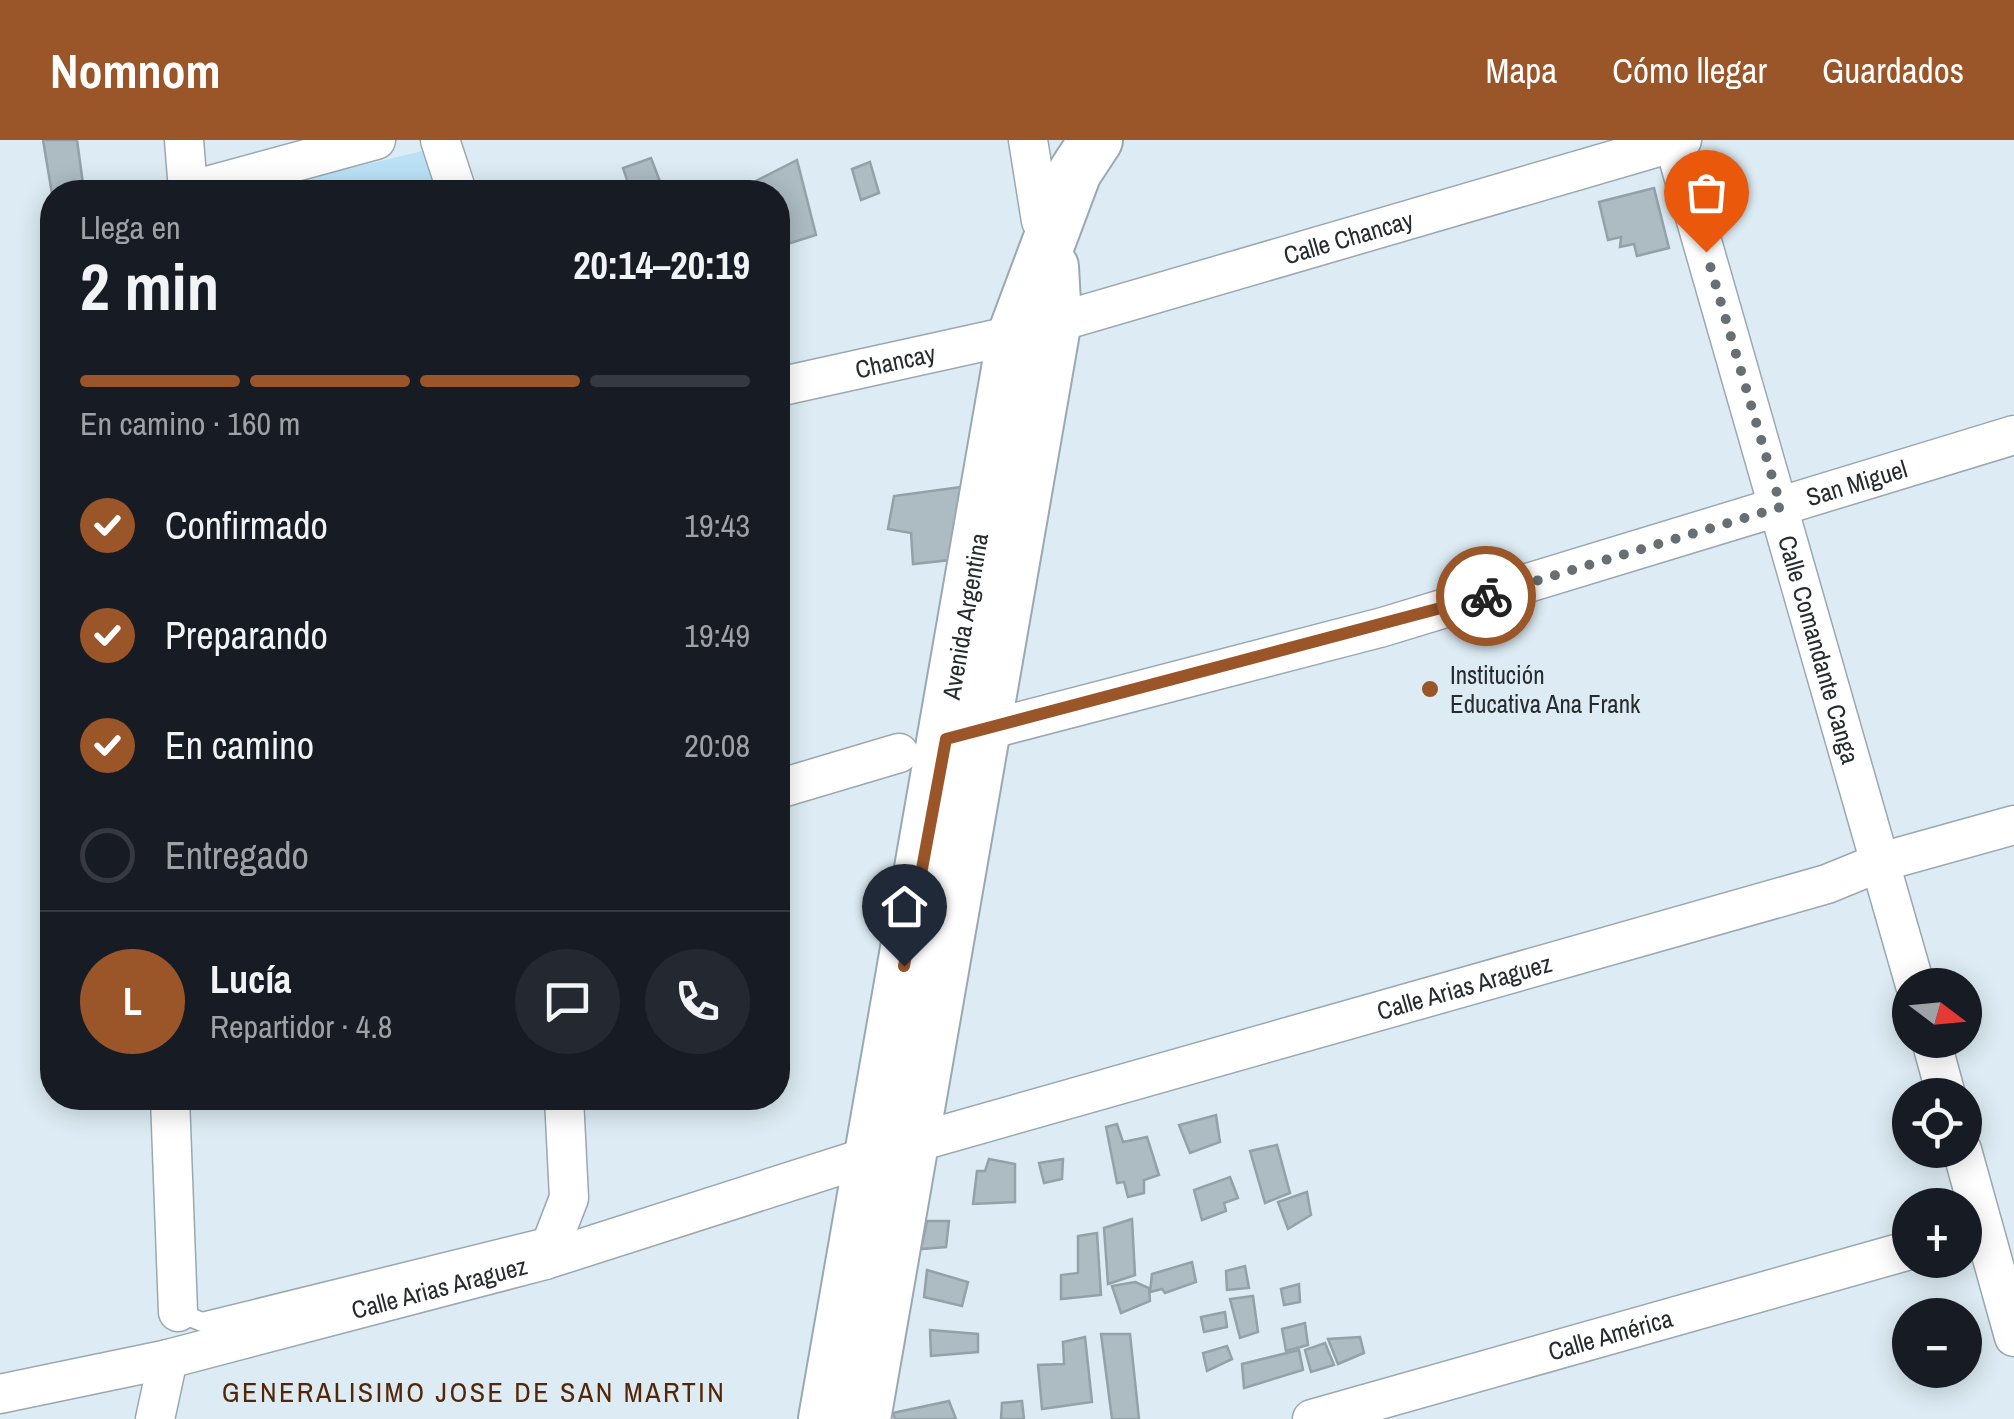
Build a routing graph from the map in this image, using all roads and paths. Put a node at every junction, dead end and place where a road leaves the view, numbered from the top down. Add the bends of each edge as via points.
1 (184, 140) edge
2 (376, 140) edge
3 (440, 140) edge
4 (1028, 140) edge
5 (1096, 140) edge
6 (1676, 141) edge
7 (186, 180) edge
8 (227, 180) edge
9 (453, 180) edge
10 (1051, 234) junction
11 (1035, 327) junction
12 (790, 383) edge
13 (2014, 435) edge
14 (1781, 507) junction
15 (944, 741) junction
16 (790, 785) edge
17 (2014, 825) edge
18 (1880, 862) junction
19 (1910, 968) edge
20 (170, 1110) edge
21 (565, 1110) edge
22 (892, 1149) junction
23 (1968, 1168) edge
24 (1988, 1228) edge
25 (551, 1247) junction
26 (1892, 1255) edge
27 (178, 1312) joint
28 (2014, 1337) edge
29 (168, 1358) junction
30 (0, 1394) edge
31 (1331, 1417) edge
32 (156, 1419) edge
33 (825, 1419) edge
34 (864, 1419) edge

1 - 7 street
2 - 8 street
3 - 9 street
4 - 10 street via 1037,203
5 - 10 street, Avenida Argentina via 1075,172
6 - 11 street, Calle Chancay
6 - 14 street, Calle Comandante Canga
10 - 11 street, Avenida Argentina
11 - 12 street, Chancay
11 - 15 street, Avenida Argentina
13 - 14 street, San Miguel
14 - 15 street, San Miguel via 1383,626
14 - 18 street, Calle Comandante Canga
15 - 16 street, San Miguel
15 - 22 street, Avenida Argentina
17 - 18 street, Calle Arias Araguez
18 - 19 street, Calle Comandante Canga
18 - 22 street, Calle Arias Araguez via 1827,884
20 - 27 street
21 - 25 street via 569,1198
22 - 25 street, Calle Arias Araguez
22 - 33 street, Avenida Argentina
22 - 34 street, Avenida Argentina
23 - 24 street
24 - 28 street
25 - 27 lane via 202,1322
25 - 29 street, Calle Arias Araguez
26 - 31 street, Calle América
29 - 30 street, Calle Arias Araguez
29 - 32 street

